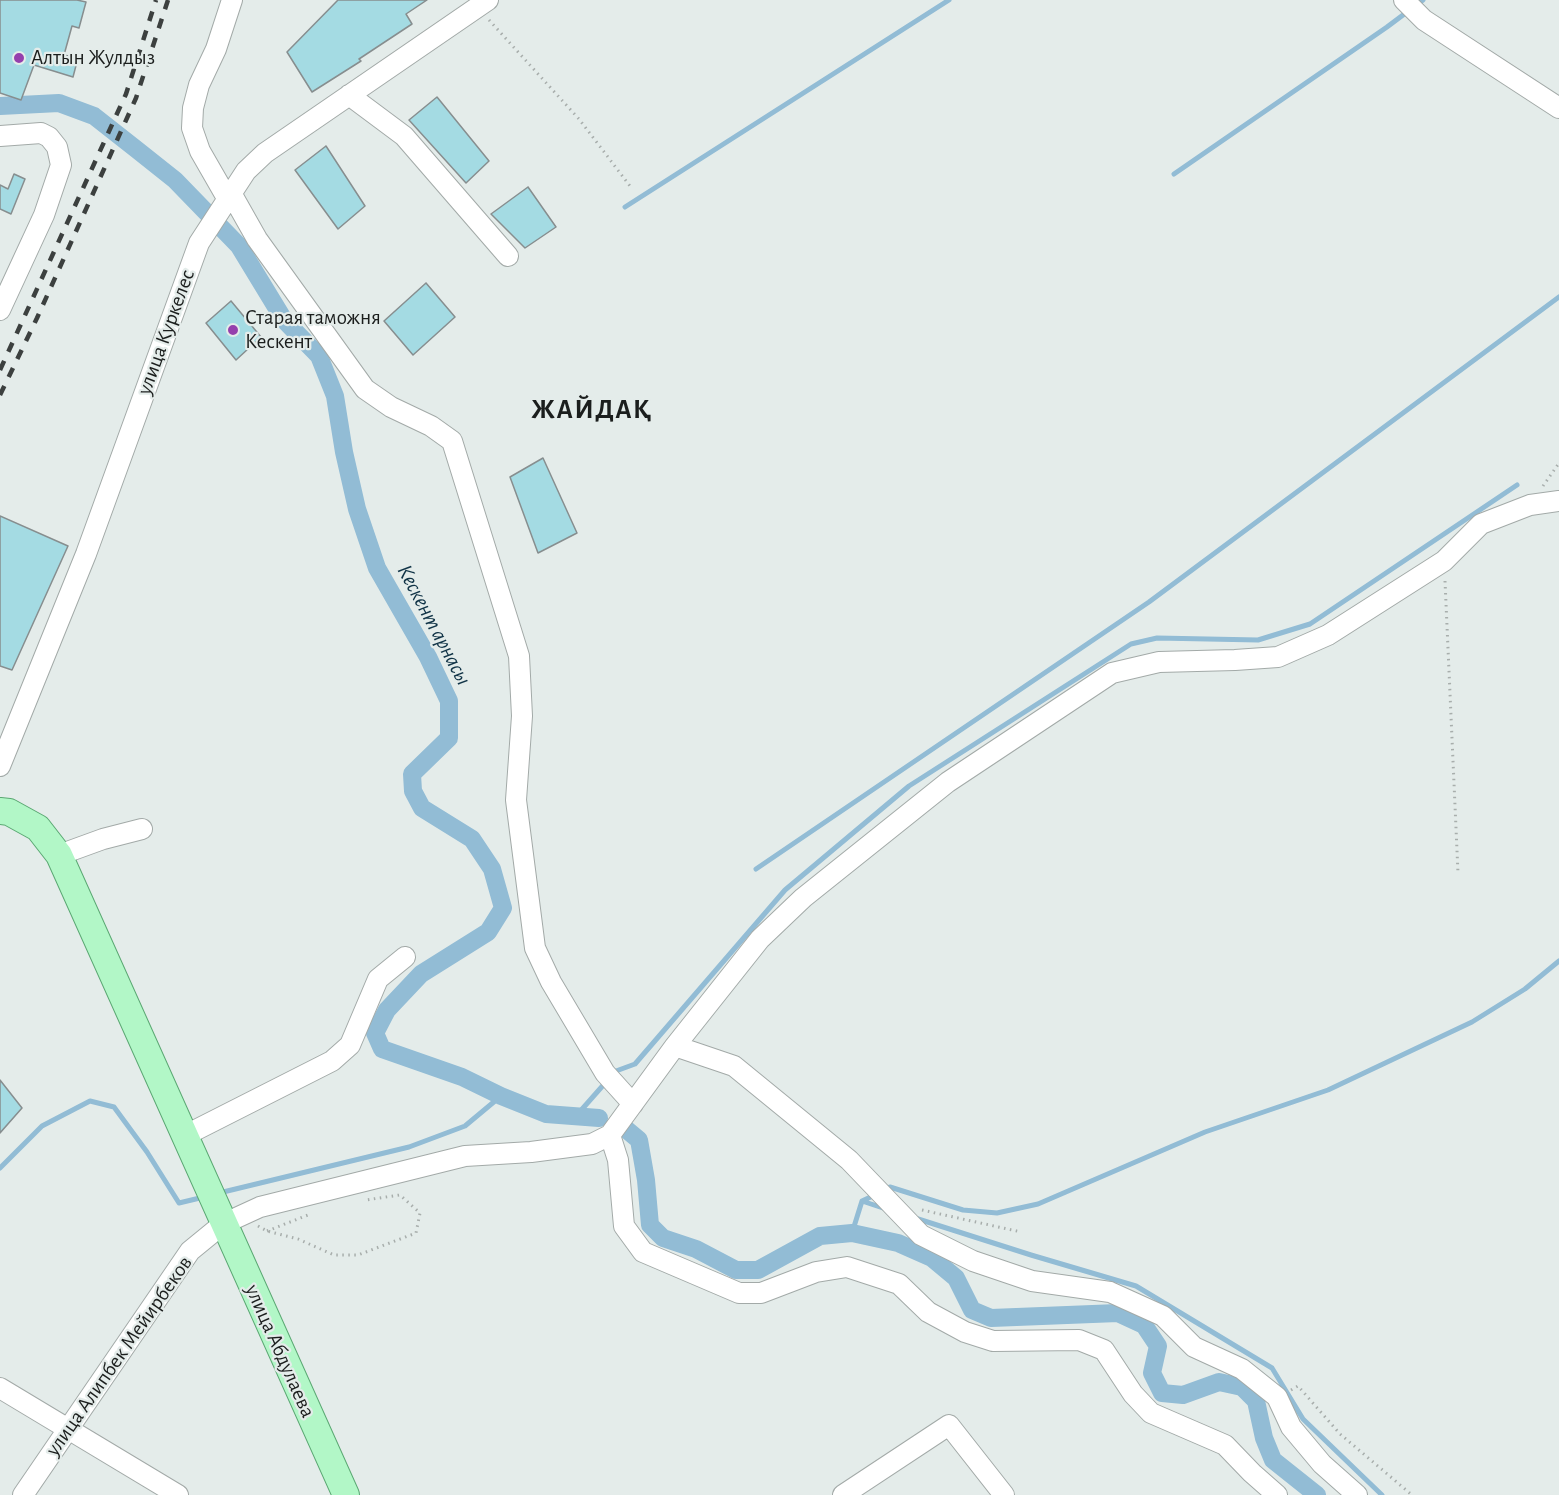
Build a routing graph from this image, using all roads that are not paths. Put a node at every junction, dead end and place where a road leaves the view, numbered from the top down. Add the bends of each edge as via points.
1 (232, 0) edge
2 (1404, 0) edge
3 (483, 4) edge
4 (349, 95) junction
5 (1559, 108) edge
6 (0, 135) edge
7 (225, 202) junction
8 (508, 256) dead end
9 (0, 310) edge
10 (1559, 501) edge
11 (0, 766) edge
12 (0, 811) edge
13 (142, 830) dead end
14 (59, 855) junction
15 (405, 957) dead end
16 (675, 1046) junction
17 (633, 1104) junction
18 (610, 1135) junction
19 (184, 1136) junction
20 (221, 1207) junction
21 (0, 1388) edge
22 (68, 1429) junction
23 (23, 1495) edge
24 (178, 1495) edge
25 (346, 1495) edge
26 (843, 1495) edge
27 (1004, 1495) edge
28 (1277, 1495) edge
29 (1357, 1495) edge

1 - 7 street via 199,86 192,128
2 - 5 street via 1424,20
3 - 4 street, улица Куркелес
4 - 7 street, улица Куркелес via 265,153 246,171
4 - 8 street via 404,136
6 - 9 street via 49,137 57,147 61,165
7 - 11 street, улица Куркелес via 199,243 86,554
7 - 17 street via 365,390 452,441 519,656 522,716 516,800 535,948 609,1078
10 - 16 street via 1530,505 1481,524 1444,561 1328,635 1278,657 1159,662 1112,673 948,782 803,898 760,939
12 - 14 main road, улица Абдулаева via 38,828
13 - 14 street
14 - 19 main road, улица Абдулаева
15 - 19 street via 378,979 350,1045 332,1061
16 - 17 street
16 - 29 street via 734,1066 849,1161 921,1235 973,1261 1032,1281 1110,1292 1163,1316 1194,1347 1242,1369 1276,1397 1291,1427 1322,1464
17 - 18 street
18 - 20 street, улица Алипбек Мейирбеков via 592,1144 465,1156 260,1207
18 - 28 street via 618,1160 624,1226 642,1252 739,1293 761,1293 816,1272 847,1267 899,1284 928,1312 965,1332 993,1341 1079,1340 1104,1350 1133,1394 1151,1413 1225,1445
19 - 20 main road, улица Абдулаева
20 - 22 street, улица Алипбек Мейирбеков
20 - 25 main road, улица Абдулаева
21 - 22 street
22 - 23 street, улица Алипбек Мейирбеков
22 - 24 street
26 - 27 street via 949,1425

